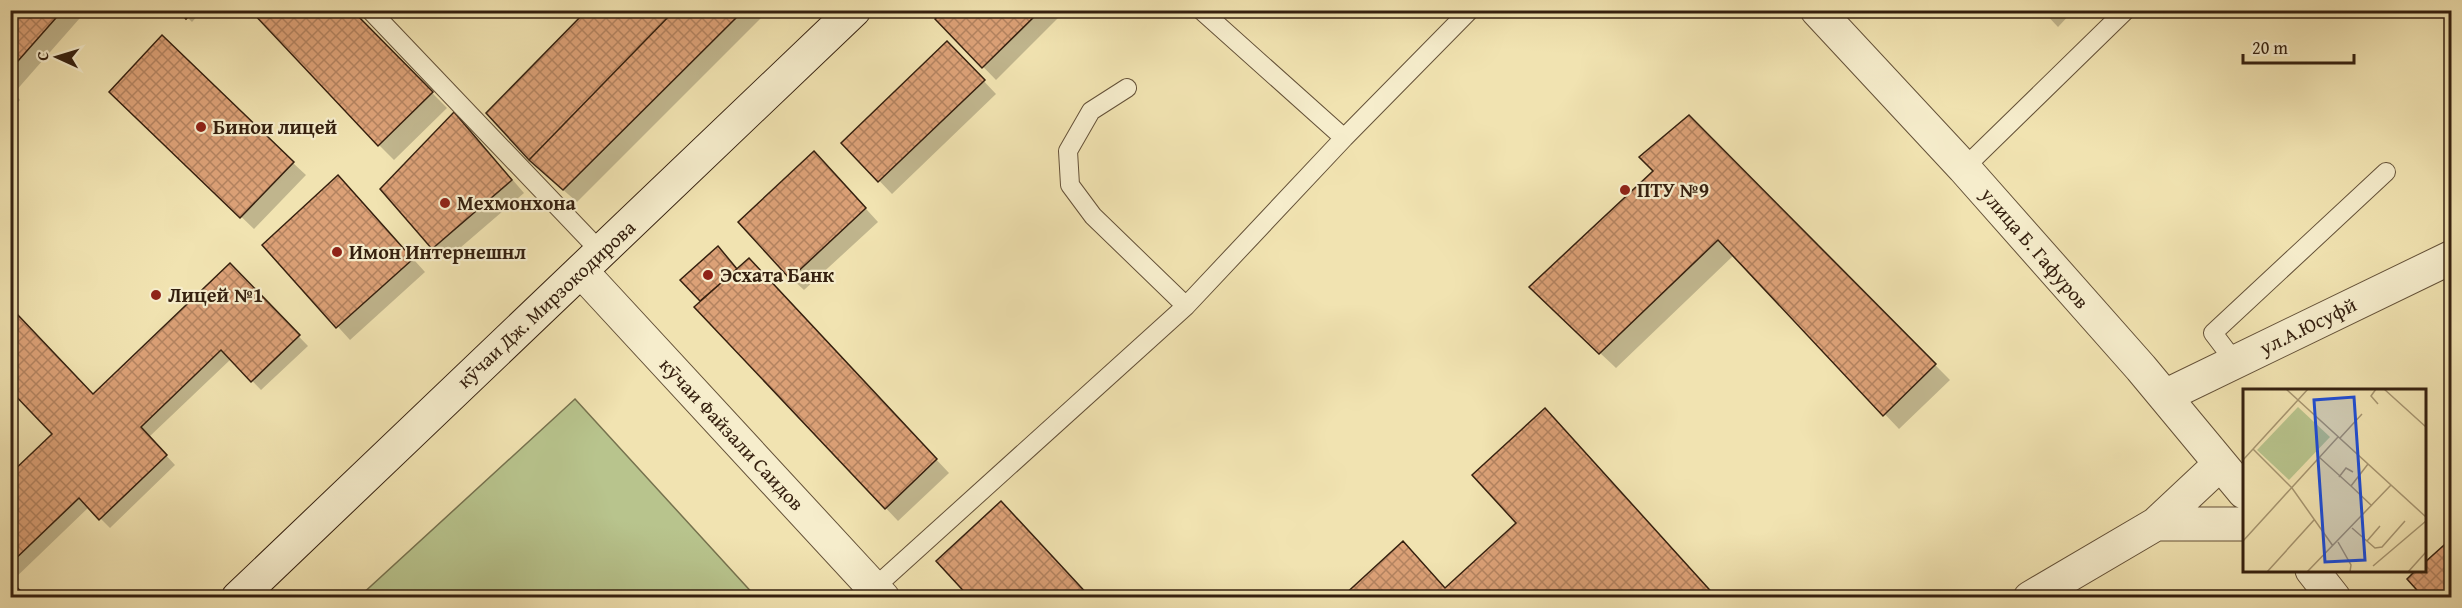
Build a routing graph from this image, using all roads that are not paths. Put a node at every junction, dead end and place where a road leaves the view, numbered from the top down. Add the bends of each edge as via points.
1 (370, 10) edge
2 (854, 10) edge
3 (1201, 10) edge
4 (1470, 10) edge
5 (1817, 10) edge
6 (2126, 10) edge
7 (1127, 88) dead end
8 (1344, 138) junction
9 (1964, 168) junction
10 (2386, 171) dead end
11 (2451, 256) edge
12 (591, 261) junction
13 (1186, 306) junction
14 (2235, 362) junction
15 (2165, 396) junction
16 (2220, 464) junction
17 (2243, 491) edge
18 (2156, 524) junction
19 (2243, 524) edge
20 (2314, 572) edge
21 (879, 593) edge
22 (238, 597) edge
23 (2030, 597) edge
24 (2334, 597) edge

1 - 12 lane
2 - 12 street, кӯчаи Дж. Мирзокодирова
3 - 8 lane
4 - 8 lane
5 - 9 street, улица Б. Гафуров
6 - 9 lane
7 - 13 lane via 1091,111 1068,152 1070,185 1092,216
8 - 13 lane
9 - 15 street, улица Б. Гафуров
10 - 14 lane via 2213,333
11 - 14 street, ул.А.Юсуфй
12 - 21 street, кӯчаи Файзали Саидов
12 - 22 street, кӯчаи Дж. Мирзокодирова
13 - 21 lane
14 - 15 street, ул.А.Юсуфй
15 - 16 street, улица Б. Гафуров
16 - 17 street, улица Б. Гафуров
16 - 18 street
18 - 19 street
18 - 23 street
20 - 24 street

